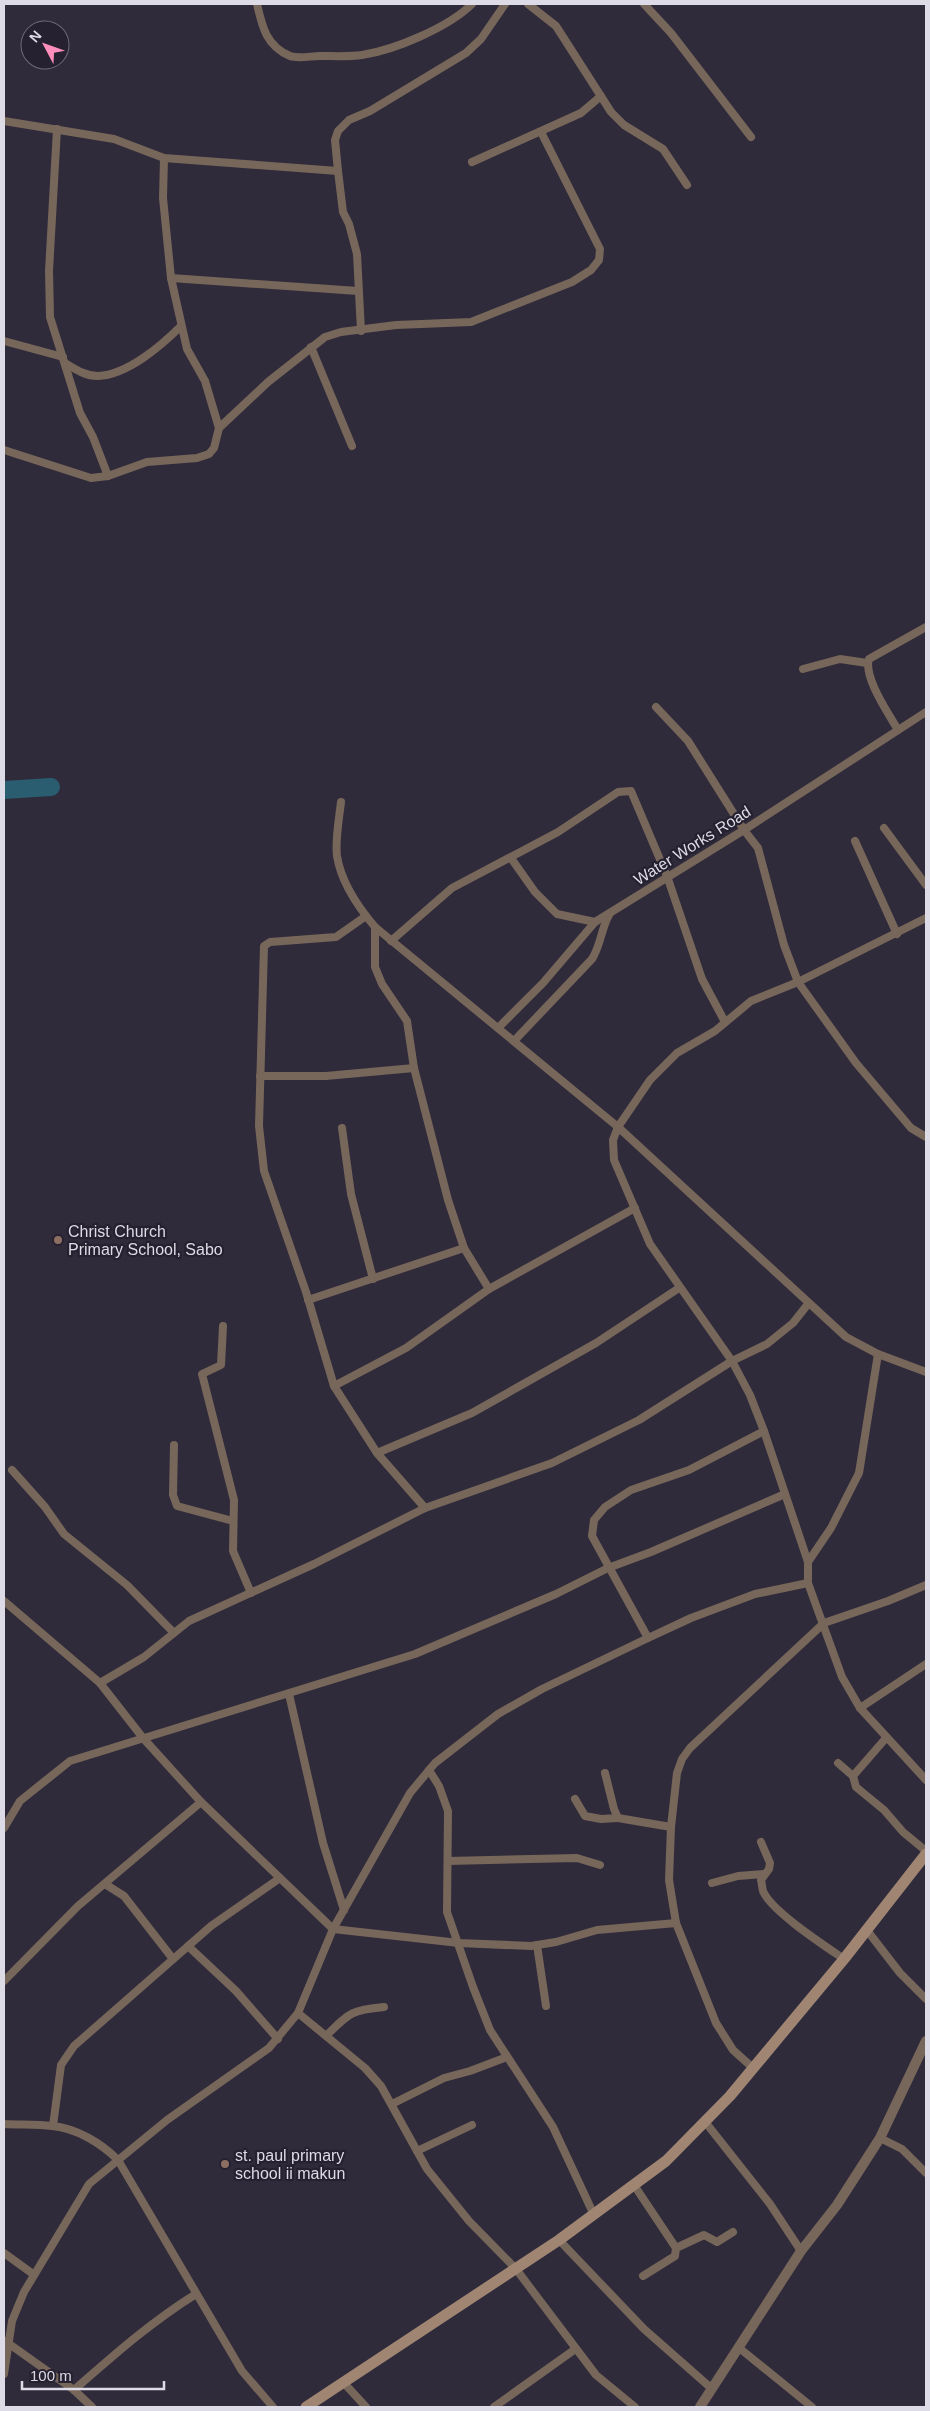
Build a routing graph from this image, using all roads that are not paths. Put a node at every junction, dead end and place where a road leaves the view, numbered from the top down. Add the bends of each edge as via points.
1 (257, 4) edge
2 (472, 4) edge
3 (505, 4) edge
4 (528, 4) edge
5 (644, 4) edge
6 (601, 96) junction
7 (4, 121) edge
8 (57, 130) junction
9 (541, 132) junction
10 (751, 137) dead end
11 (164, 158) junction
12 (472, 162) dead end
13 (338, 171) junction
14 (687, 185) dead end
15 (172, 278) junction
16 (358, 291) junction
17 (181, 326) junction
18 (361, 331) junction
19 (4, 341) edge
20 (311, 347) junction
21 (64, 360) junction
22 (219, 428) junction
23 (352, 446) dead end
24 (4, 450) edge
25 (108, 476) junction
26 (926, 627) edge
27 (867, 663) junction
28 (803, 669) dead end
29 (656, 707) dead end
30 (926, 712) edge
31 (898, 730) junction
32 (340, 802) dead end
33 (884, 828) dead end
34 (744, 830) junction
35 (855, 841) dead end
36 (511, 858) junction
37 (667, 876) junction
38 (926, 885) edge
39 (610, 913) junction
40 (366, 916) junction
41 (926, 918) edge
42 (595, 922) junction
43 (375, 927) junction
44 (897, 934) junction
45 (391, 941) junction
46 (798, 982) junction
47 (725, 1022) junction
48 (498, 1028) junction
49 (514, 1042) junction
50 (414, 1068) junction
51 (260, 1076) junction
52 (618, 1127) junction
53 (342, 1128) dead end
54 (926, 1137) edge
55 (636, 1208) junction
56 (464, 1248) junction
57 (373, 1279) junction
58 (489, 1288) junction
59 (679, 1288) junction
60 (308, 1300) junction
61 (808, 1304) junction
62 (222, 1326) dead end
63 (878, 1354) junction
64 (732, 1361) junction
65 (926, 1372) edge
66 (334, 1386) junction
67 (764, 1430) junction
68 (174, 1445) dead end
69 (377, 1453) junction
70 (12, 1470) dead end
71 (785, 1494) junction
72 (425, 1508) junction
73 (233, 1521) junction
74 (808, 1562) junction
75 (608, 1568) junction
76 (808, 1582) junction
77 (926, 1585) edge
78 (251, 1593) junction
79 (4, 1601) edge
80 (824, 1623) junction
81 (174, 1633) junction
82 (648, 1638) junction
83 (926, 1664) edge
84 (100, 1683) junction
85 (289, 1694) junction
86 (860, 1708) junction
87 (143, 1738) junction
88 (886, 1738) junction
89 (838, 1763) dead end
90 (429, 1770) junction
91 (605, 1773) dead end
92 (853, 1776) junction
93 (926, 1780) edge
94 (575, 1799) dead end
95 (200, 1802) junction
96 (618, 1818) junction
97 (671, 1827) junction
98 (4, 1828) edge
99 (760, 1842) dead end
100 (926, 1852) edge
101 (448, 1861) junction
102 (600, 1866) dead end
103 (764, 1874) junction
104 (280, 1878) junction
105 (712, 1883) dead end
106 (105, 1884) junction
107 (344, 1910) junction
108 (676, 1923) junction
109 (866, 1928) junction
110 (333, 1929) junction
111 (459, 1943) junction
112 (537, 1945) junction
113 (188, 1946) junction
114 (844, 1958) junction
115 (173, 1959) junction
116 (4, 1981) edge
117 (926, 1999) edge
118 (546, 2006) dead end
119 (384, 2007) dead end
120 (298, 2013) junction
121 (326, 2036) junction
122 (278, 2038) junction
123 (926, 2041) edge
124 (507, 2057) junction
125 (753, 2068) junction
126 (392, 2104) junction
127 (706, 2123) junction
128 (4, 2124) edge
129 (472, 2125) dead end
130 (53, 2126) junction
131 (880, 2138) junction
132 (417, 2150) junction
133 (118, 2160) junction
134 (926, 2173) edge
135 (634, 2185) junction
136 (594, 2215) junction
137 (733, 2232) dead end
138 (559, 2240) junction
139 (676, 2248) junction
140 (801, 2252) junction
141 (4, 2253) edge
142 (516, 2270) junction
143 (33, 2274) junction
144 (643, 2276) dead end
145 (196, 2294) junction
146 (6, 2341) edge
147 (738, 2347) junction
148 (574, 2350) junction
149 (4, 2374) edge
150 (343, 2382) junction
151 (711, 2388) junction
152 (74, 2390) junction
153 (92, 2407) edge
154 (273, 2407) edge
155 (306, 2407) edge
156 (366, 2407) edge
157 (494, 2407) edge
158 (635, 2407) edge
159 (700, 2407) edge
160 (812, 2407) edge

1 - 2 street via 269,42 291,57 362,55 401,44 437,27
3 - 13 street via 481,39 466,54 344,124 335,140
4 - 6 street via 556,26
5 - 10 street via 671,33
6 - 9 street via 580,113
6 - 14 street via 624,125 663,149
7 - 8 street
8 - 11 street via 114,139
8 - 21 street via 49,306
9 - 12 street
9 - 18 street via 600,249 599,260 591,270 572,282 471,322 396,325
11 - 13 street
11 - 15 street via 163,198
13 - 16 street via 343,212 357,254
15 - 16 street
15 - 17 street
16 - 18 street
17 - 21 street via 150,353 114,373 84,374
17 - 22 street via 187,349 205,381
18 - 20 street via 341,332
19 - 21 street
20 - 22 street
20 - 23 street
21 - 25 street via 80,414
22 - 25 street via 218,439 209,454 147,462
24 - 25 street via 83,477
26 - 27 street
27 - 28 street via 840,659
27 - 31 street via 868,675
29 - 34 street via 688,741
30 - 31 street, Water Works Road
31 - 34 street, Water Works Road
32 - 40 street via 337,854 343,879
33 - 38 street
34 - 37 street, Water Works Road
34 - 46 street via 758,848 784,945
35 - 44 street
36 - 37 street via 626,790 635,796
36 - 42 street via 535,892 557,914
36 - 45 street via 452,888
37 - 39 street, Water Works Road
37 - 47 street via 702,979
39 - 42 street, Water Works Road
39 - 49 street via 602,926 592,959
40 - 43 street
40 - 51 street via 336,937 270,942 264,946
41 - 44 street
42 - 48 street, Water Works Road via 543,983
43 - 45 street
43 - 50 street via 375,967 382,984 407,1021
44 - 46 street
45 - 48 street
46 - 47 street via 751,1001
46 - 54 street via 856,1063 911,1128
47 - 52 street via 677,1053 650,1080
48 - 49 street
49 - 52 street
50 - 51 street via 326,1076
50 - 56 street
51 - 60 street via 259,1126 264,1171
52 - 55 street via 613,1140 614,1160
52 - 61 street
53 - 57 street via 351,1194
55 - 58 street
55 - 59 street via 650,1244
56 - 57 street
56 - 58 street
57 - 60 street
58 - 66 street via 406,1348
59 - 64 street
59 - 69 street via 596,1343 472,1413
60 - 66 street
61 - 63 street via 846,1337
61 - 64 street via 783,1333
62 - 73 street via 221,1365 202,1374 234,1500
63 - 65 street
63 - 74 street via 858,1473 831,1528
64 - 67 street
64 - 72 street via 638,1420 552,1463
66 - 69 street
67 - 71 street
67 - 75 street via 689,1470 631,1490 605,1508 594,1520 592,1536
68 - 73 street via 177,1506
69 - 72 street
70 - 81 street via 64,1534 127,1585
71 - 74 street
71 - 75 street
72 - 78 street
73 - 78 street via 233,1551
74 - 76 street
75 - 82 street
75 - 85 street via 416,1654
76 - 80 street
76 - 82 street via 755,1594
77 - 80 street
78 - 81 street via 189,1621
79 - 84 street
80 - 86 street via 842,1677
80 - 97 street via 690,1748 678,1773
81 - 84 street via 144,1657
82 - 90 street via 498,1714
83 - 86 street
84 - 87 street
85 - 87 street
85 - 107 street via 323,1843
86 - 88 street
87 - 95 street
87 - 98 street via 70,1761 20,1801
88 - 92 street
88 - 93 street
89 - 92 street
90 - 101 street via 448,1811
90 - 107 street via 410,1793
91 - 96 street
92 - 100 street via 856,1787
94 - 96 street via 585,1816
95 - 104 street
95 - 106 street
96 - 97 street
97 - 108 street via 669,1880
99 - 103 street via 770,1863
100 - 109 main road
101 - 102 street via 577,1858
101 - 111 street via 447,1912
103 - 105 street
103 - 114 street via 761,1880 763,1892 770,1901 807,1934
104 - 110 street
104 - 113 street
106 - 115 street via 124,1896
106 - 116 street via 78,1906
107 - 110 street
108 - 112 street via 597,1930
108 - 125 street via 716,2023 733,2050
109 - 114 main road
109 - 117 street via 900,1973
110 - 111 street
110 - 120 street
111 - 112 street
111 - 124 street via 490,2030
112 - 118 street
113 - 115 street
113 - 122 street via 236,1991
114 - 125 main road
115 - 130 street via 66,2055 61,2065
119 - 121 street via 358,2009 348,2014
120 - 121 street
120 - 122 street
121 - 126 street via 365,2068
122 - 133 street
123 - 131 street
124 - 126 street via 444,2078
124 - 136 street via 553,2127
125 - 127 main road
126 - 132 street
127 - 135 main road via 666,2161
127 - 140 street via 770,2204
128 - 130 street
129 - 132 street
130 - 133 street via 104,2146
131 - 134 street via 902,2149
131 - 140 street via 837,2205
132 - 142 street via 427,2169
133 - 143 street via 89,2184
133 - 145 street
135 - 136 main road
135 - 139 street
136 - 138 main road
137 - 139 street via 718,2242 704,2235
138 - 142 main road
138 - 151 street via 644,2329
139 - 144 street via 675,2256
140 - 147 street
141 - 143 street
142 - 148 street
142 - 150 main road
143 - 146 street
145 - 152 street via 146,2327
145 - 154 street via 242,2371
146 - 149 street
146 - 152 street
147 - 151 street
147 - 160 street
148 - 157 street
148 - 158 street via 596,2375
150 - 155 main road
150 - 156 street
151 - 159 street
152 - 153 street

